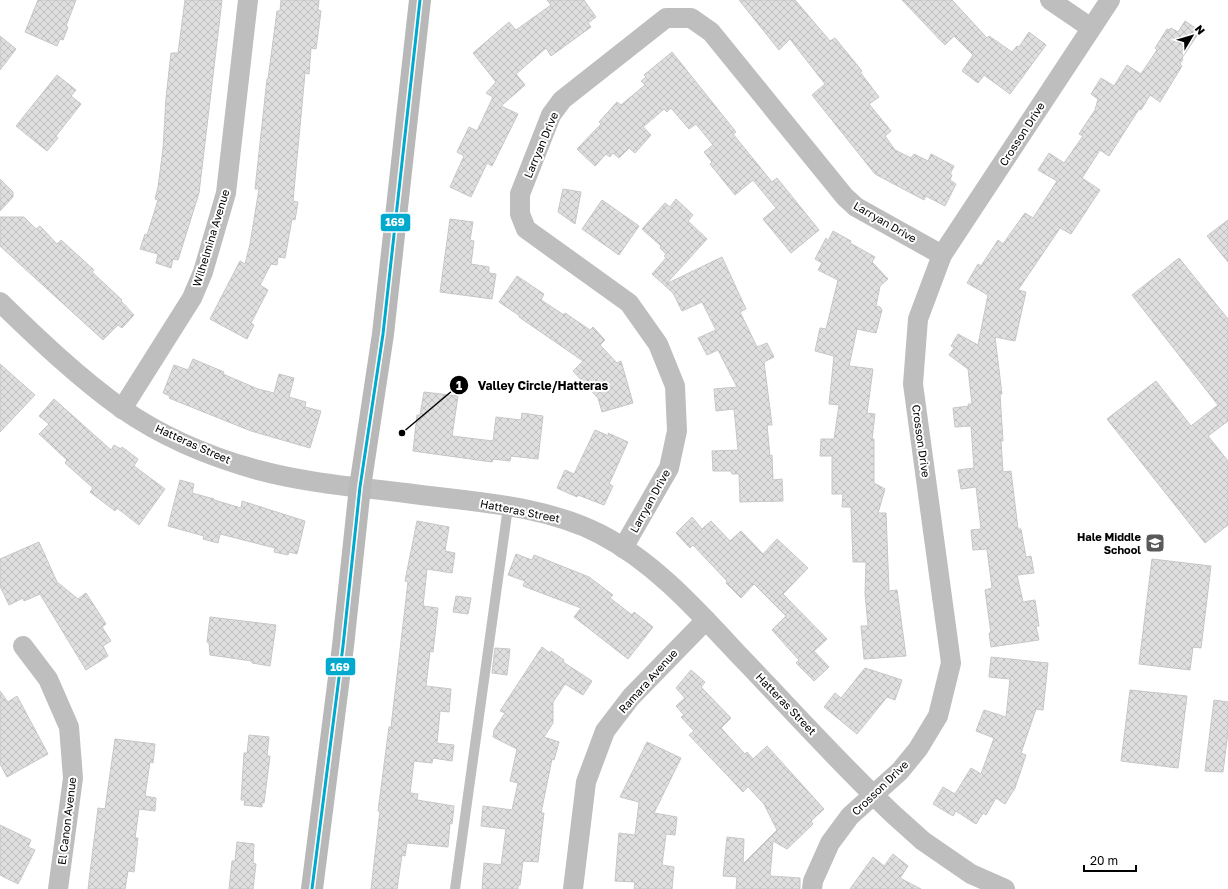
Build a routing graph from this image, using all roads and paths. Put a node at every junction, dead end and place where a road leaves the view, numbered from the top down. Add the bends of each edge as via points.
1 (248, 0) edge
2 (420, 0) edge
3 (1050, 0) edge
4 (1110, 0) edge
5 (1091, 28) junction
6 (942, 255) junction
7 (0, 302) edge
8 (122, 409) junction
9 (360, 487) junction
10 (508, 507) junction
11 (623, 548) junction
12 (706, 620) junction
13 (23, 646) dead end
14 (873, 795) junction
15 (58, 889) edge
16 (312, 889) edge
17 (455, 889) edge
18 (573, 889) edge
19 (812, 889) edge
20 (1005, 889) edge

1 - 8 street, Wilhelmina Avenue via 226,193 203,272 192,298
2 - 9 main road via 383,334
3 - 5 street
4 - 5 street, Crosson Drive
5 - 6 street, Crosson Drive
6 - 11 street, Larryan Drive via 856,207 845,197 711,32 691,18 666,18 562,100 551,115 520,194 520,214 526,230 629,303 658,344 675,386 677,431 669,468
6 - 14 street, Crosson Drive via 918,319 914,384 951,663 938,716 918,749 900,771
7 - 8 street, Hatteras Street via 73,370
8 - 9 street, Hatteras Street via 172,438 218,458 267,472 321,483
9 - 10 street, Hatteras Street
9 - 16 main road via 344,639
10 - 11 street, Hatteras Street via 555,517 598,533
10 - 17 lane
11 - 12 street, Hatteras Street via 659,574
12 - 14 street, Hatteras Street
12 - 18 street, Ramara Avenue via 631,697 605,731 586,782
13 - 15 street, El Canon Avenue via 48,679 69,727 73,778
14 - 19 street, Crosson Drive via 850,816 830,843
14 - 20 street, Hatteras Street via 923,841 971,874

